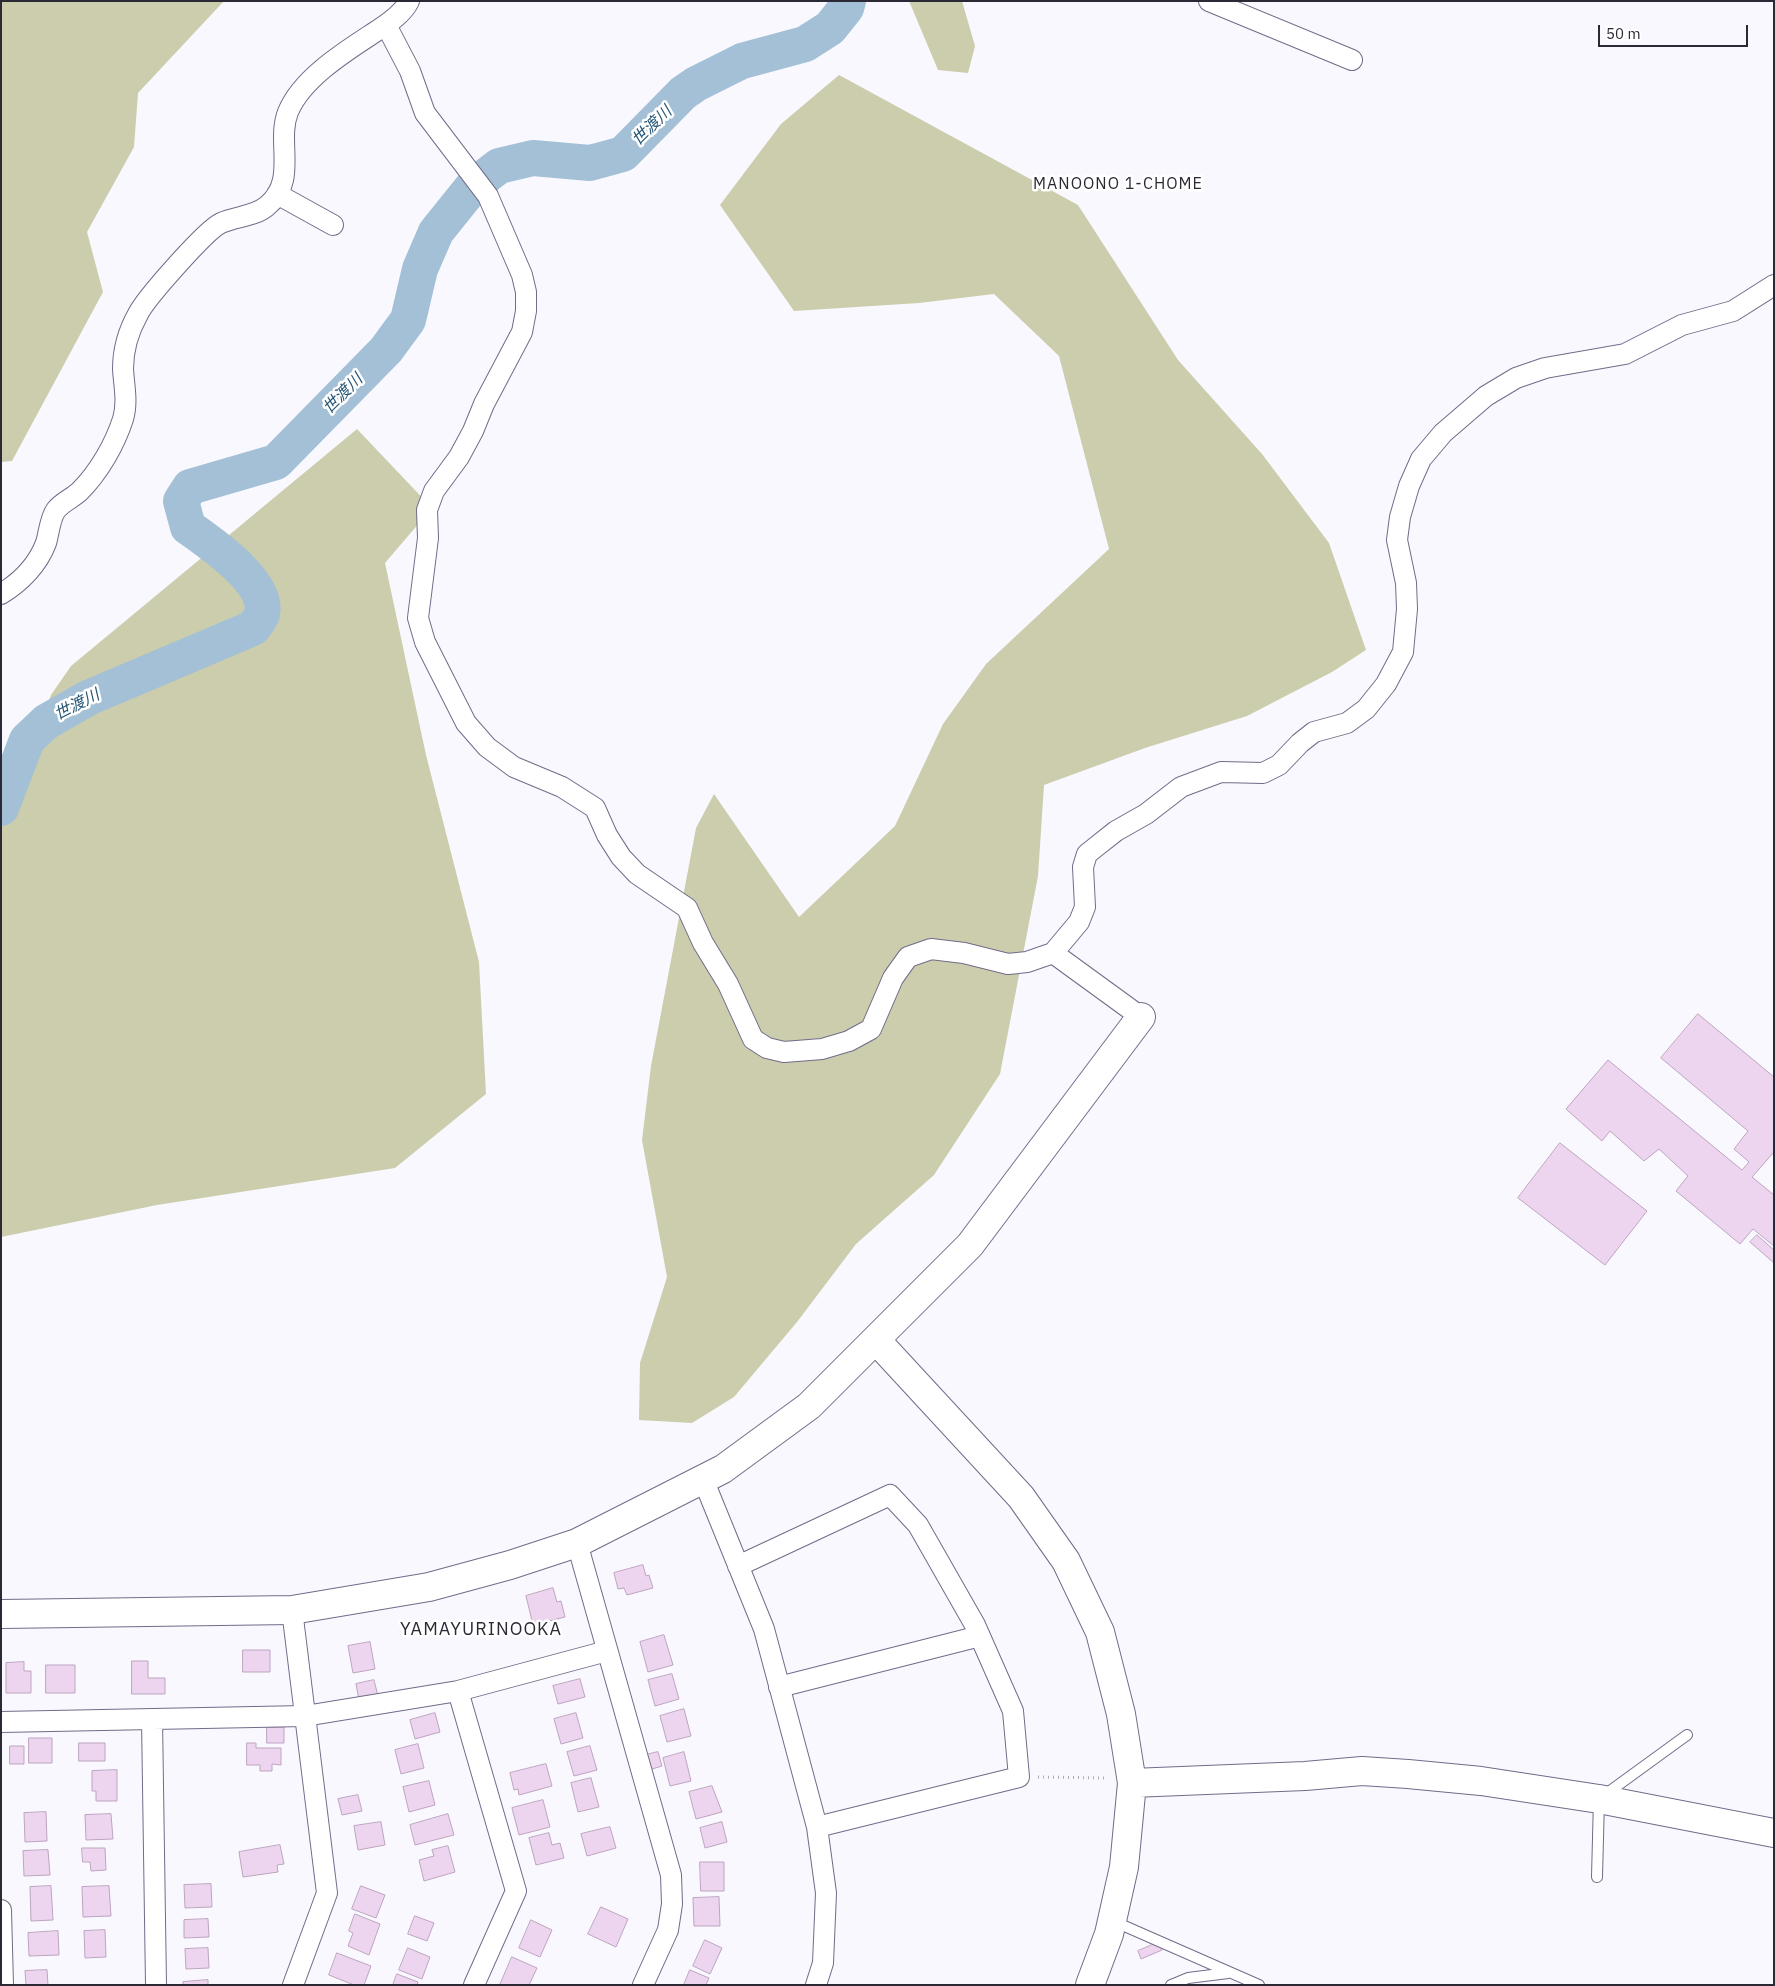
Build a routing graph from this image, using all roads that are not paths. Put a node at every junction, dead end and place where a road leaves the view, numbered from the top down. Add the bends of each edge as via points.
1 (409, 1) edge
2 (1209, 1) edge
3 (386, 25) junction
4 (1352, 60) dead end
5 (277, 194) junction
6 (333, 225) dead end
7 (1774, 286) edge
8 (1, 594) edge
9 (1053, 953) junction
10 (1141, 1017) joint
11 (876, 1340) junction
12 (703, 1479) junction
13 (577, 1544) junction
14 (738, 1566) junction
15 (292, 1610) junction
16 (1, 1614) edge
17 (980, 1636) junction
18 (607, 1650) junction
19 (779, 1687) junction
20 (458, 1692) junction
21 (305, 1716) junction
22 (152, 1719) junction
23 (1, 1722) edge
24 (1687, 1735) dead end
25 (1120, 1781) junction
26 (1598, 1799) junction
27 (817, 1828) junction
28 (1774, 1833) edge
29 (1597, 1877) dead end
30 (1, 1910) edge
31 (1112, 1921) junction
32 (1231, 1972) junction
33 (3, 1985) edge
34 (156, 1985) edge
35 (293, 1985) edge
36 (474, 1985) edge
37 (643, 1985) edge
38 (816, 1985) edge
39 (1090, 1985) edge
40 (1171, 1985) edge
41 (1259, 1985) edge

1 - 3 street
2 - 4 street
3 - 5 street via 327,65 303,89 288,112 286,168
3 - 9 street via 410,71 425,113 488,196 522,275 526,292 522,332 459,458 434,491 427,510 428,538 418,618 425,642 466,723 487,747 514,766 562,787 595,808 621,857 637,874 687,908 753,1039 767,1048 784,1052 822,1049 849,1041 871,1029 893,978 908,957 931,949 1008,964 1027,962
5 - 6 street
5 - 8 street via 268,206 248,216 220,223 138,312 128,338 123,367 124,417 115,440 79,492 55,511 46,544 31,570
7 - 9 street via 1733,311 1682,325 1625,354 1544,368 1516,378 1486,396 1443,433 1421,459 1400,517 1397,540 1406,583 1407,609 1403,652 1386,684 1366,709 1348,723 1314,732 1279,765 1263,773 1222,772 1180,786 1146,814 1116,831 1087,854 1083,867 1085,906 1079,922
9 - 10 street
10 - 11 street via 970,1246
11 - 12 street via 809,1406 723,1469
11 - 25 street via 1021,1497 1066,1561 1100,1632 1121,1714
12 - 13 street
12 - 14 street
13 - 15 street via 429,1587
13 - 18 street
14 - 17 street via 890,1495 918,1525
14 - 19 street via 764,1628
15 - 16 street
15 - 21 street
17 - 19 street
17 - 27 street via 1013,1711 1019,1777
18 - 20 street
18 - 37 street via 671,1875 672,1904 668,1930
19 - 27 street
20 - 21 street
20 - 36 street via 516,1891
21 - 22 street
21 - 35 street via 327,1893
22 - 23 street
22 - 34 street
24 - 26 lane
25 - 26 street via 1305,1776 1362,1771 1481,1781
25 - 31 street via 1124,1868
26 - 28 street
26 - 29 lane
27 - 38 street via 826,1893 823,1963
30 - 33 street
31 - 32 lane
31 - 39 street
32 - 40 lane via 1188,1978
32 - 41 lane

